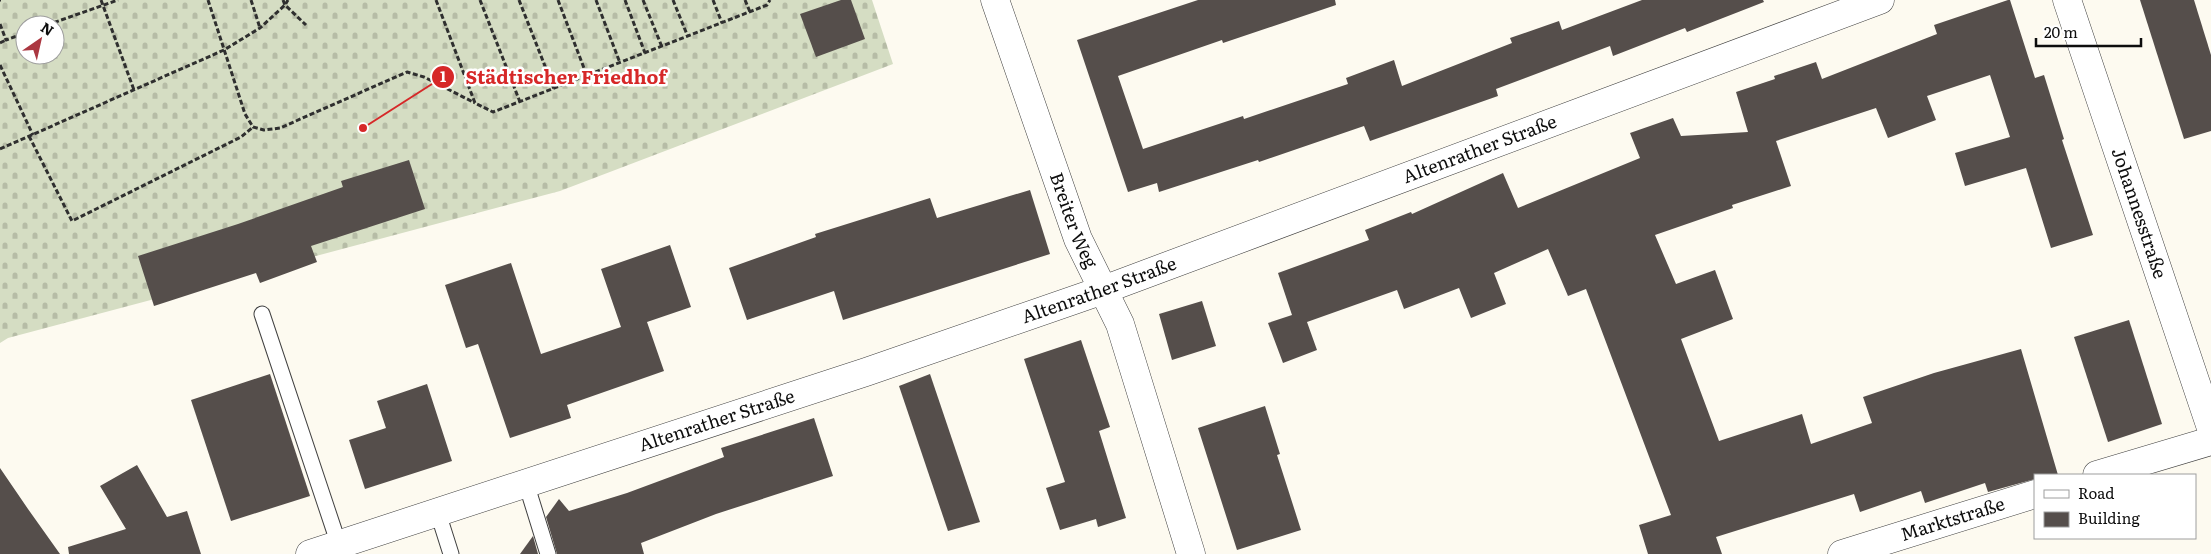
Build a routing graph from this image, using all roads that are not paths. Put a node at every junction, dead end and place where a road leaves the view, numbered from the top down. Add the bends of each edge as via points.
1 (995, 0) edge
2 (1880, 0) edge
3 (2067, 0) edge
4 (1103, 290) junction
5 (262, 314) dead end
6 (2211, 428) edge
7 (2211, 441) edge
8 (2099, 474) edge
9 (526, 483) junction
10 (2034, 494) edge
11 (438, 513) junction
12 (339, 545) junction
13 (310, 554) edge
14 (451, 554) edge
15 (548, 554) edge
16 (1191, 554) edge
17 (1842, 554) edge

1 - 4 street, Breiter Weg via 1078,239
2 - 4 street, Altenrather Straße
3 - 6 street, Johannesstraße
4 - 9 street, Altenrather Straße via 866,372
4 - 16 street, Breiter Weg via 1120,324
5 - 12 lane
7 - 8 street
9 - 11 street, Altenrather Straße
9 - 15 lane
10 - 17 street, Marktstraße
11 - 12 street, Altenrather Straße
11 - 14 lane
12 - 13 street, Altenrather Straße

